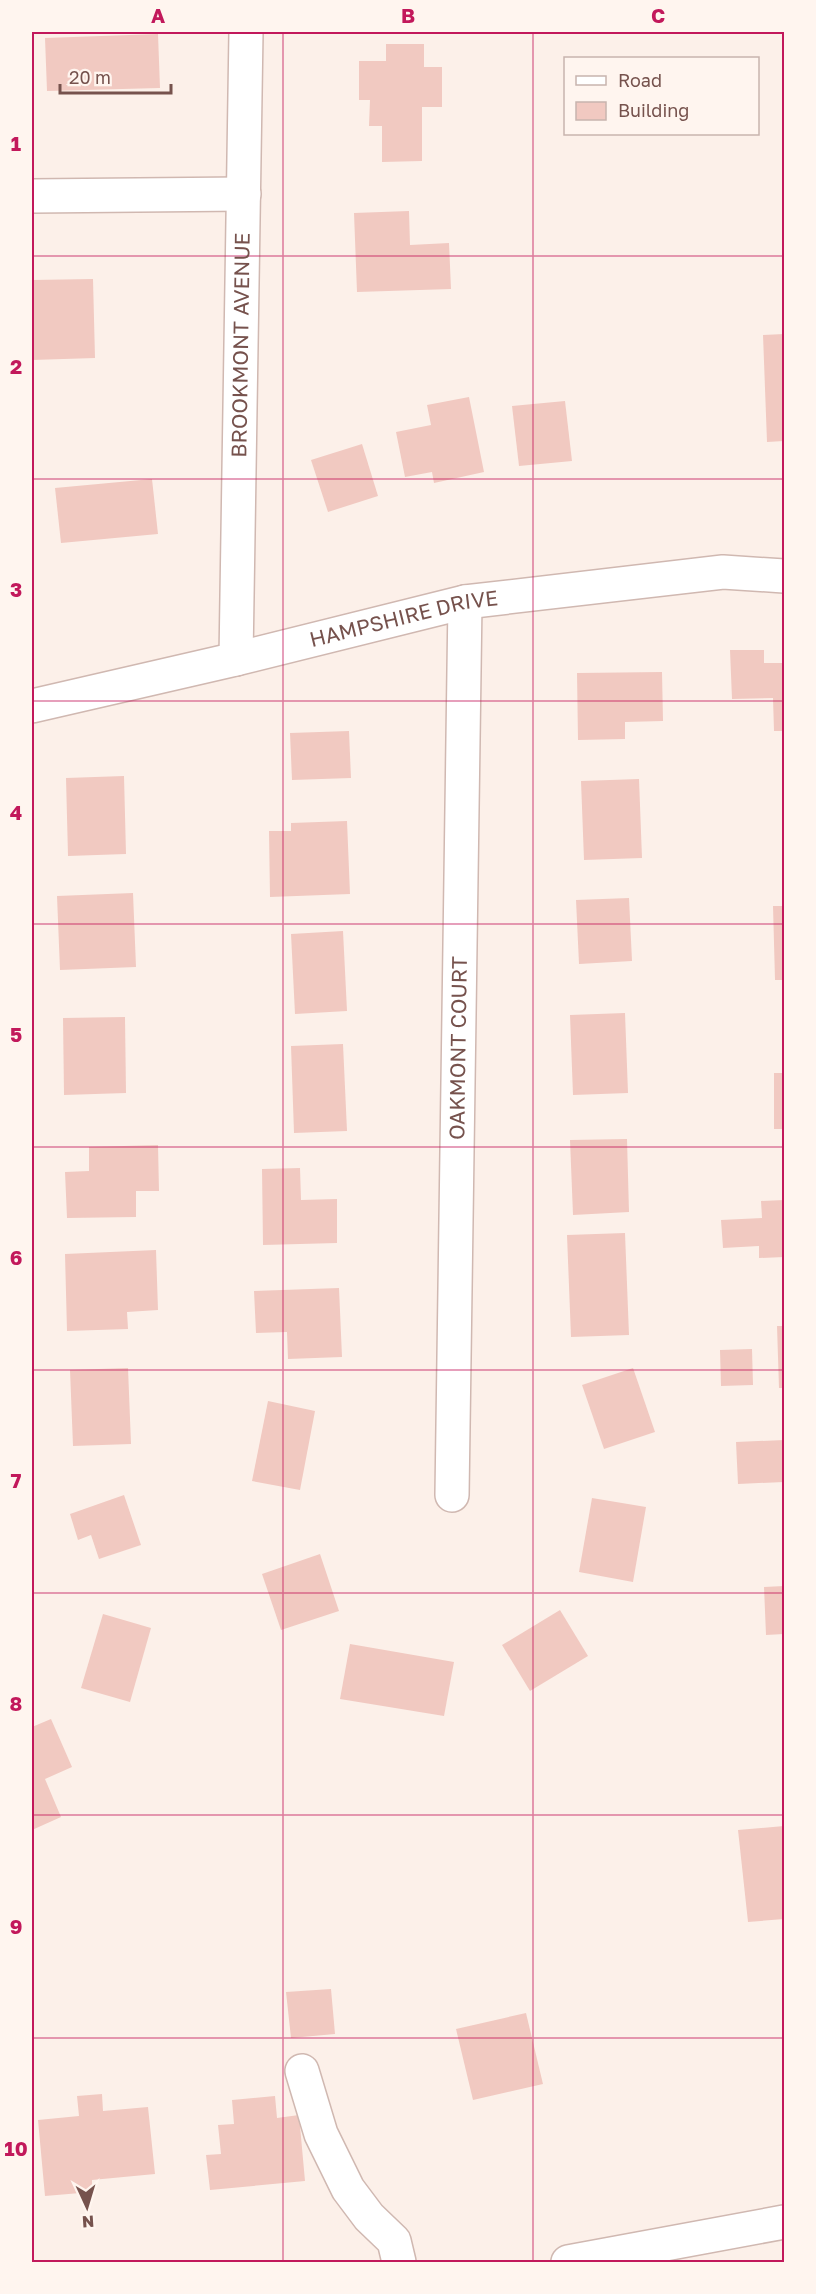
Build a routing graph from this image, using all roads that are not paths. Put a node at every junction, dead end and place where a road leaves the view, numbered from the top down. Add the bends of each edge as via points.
1 (246, 32) edge
2 (244, 194) junction
3 (32, 196) edge
4 (784, 576) edge
5 (465, 602) junction
6 (236, 659) junction
7 (32, 706) edge
8 (452, 1495) dead end
9 (302, 2071) dead end
10 (784, 2222) edge
11 (399, 2262) edge
12 (568, 2262) edge

1 - 2 street, BROOKMONT AVENUE
2 - 3 street
2 - 6 street, BROOKMONT AVENUE
4 - 5 street, HAMPSHIRE DRIVE via 723,572
5 - 6 street, HAMPSHIRE DRIVE
5 - 8 street, OAKMONT COURT
6 - 7 street, HAMPSHIRE DRIVE
9 - 11 street via 321,2134 348,2189 394,2241
10 - 12 street

